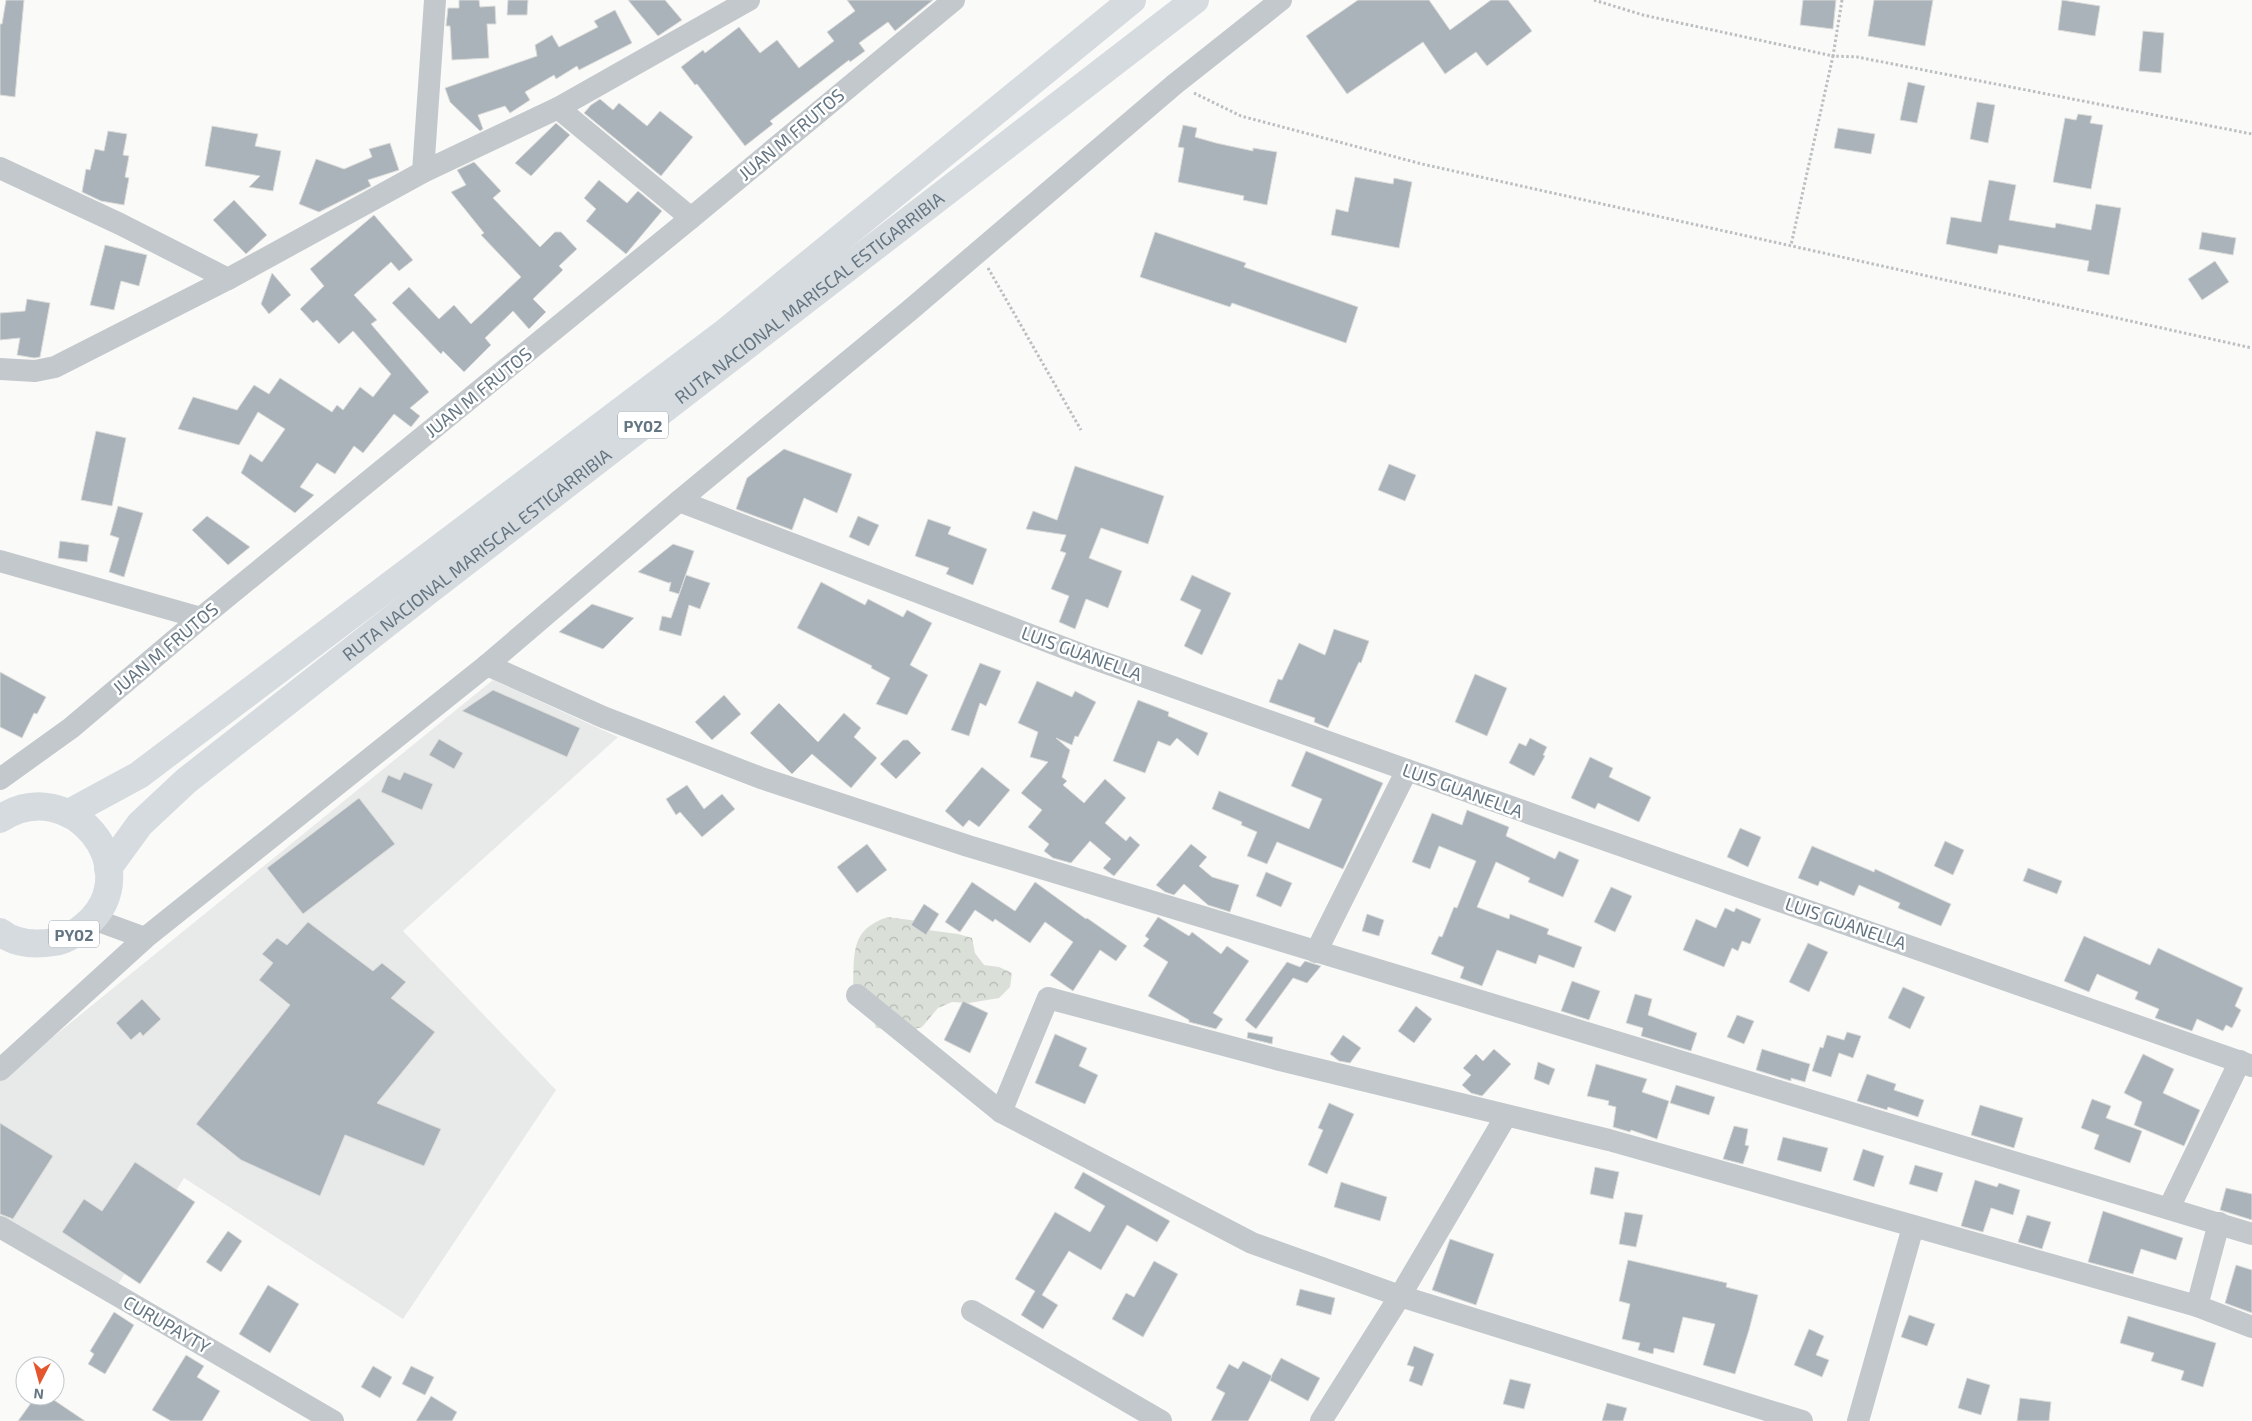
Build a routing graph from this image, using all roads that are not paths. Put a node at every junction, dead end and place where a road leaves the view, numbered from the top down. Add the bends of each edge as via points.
1 (435, 0) edge
2 (749, 0) edge
3 (954, 0) edge
4 (1132, 0) edge
5 (1195, 0) edge
6 (1281, 0) edge
7 (558, 108) junction
8 (0, 168) edge
9 (423, 172) junction
10 (691, 218) junction
11 (228, 279) junction
12 (0, 369) edge
13 (679, 501) junction
14 (0, 561) edge
15 (201, 618) junction
16 (488, 665) junction
17 (1406, 770) junction
18 (0, 779) edge
19 (69, 812) junction
20 (0, 819) edge
21 (108, 868) junction
22 (93, 919) junction
23 (145, 938) junction
24 (7, 940) edge
25 (1316, 952) junction
26 (857, 995) dead end
27 (2246, 1064) edge
28 (0, 1070) edge
29 (1001, 1112) junction
30 (1506, 1116) junction
31 (2169, 1208) junction
32 (2219, 1223) junction
33 (1912, 1226) junction
34 (0, 1227) edge
35 (2252, 1234) edge
36 (1400, 1296) junction
37 (2197, 1306) junction
38 (972, 1312) dead end
39 (2252, 1327) edge
40 (333, 1421) edge
41 (1161, 1421) edge
42 (1321, 1421) edge
43 (1802, 1421) edge
44 (1858, 1421) edge

1 - 9 street
2 - 7 street
3 - 10 street, JUAN M FRUTOS
4 - 19 highway, RUTA NACIONAL MARISCAL ESTIGARRIBIA / PY02 via 723,334 139,774
5 - 21 highway, RUTA NACIONAL MARISCAL ESTIGARRIBIA / PY02 via 186,781 140,824
6 - 13 street via 1176,84
7 - 9 street
7 - 10 street
8 - 11 street
9 - 11 street
10 - 15 street, JUAN M FRUTOS
11 - 12 street via 55,367 35,372
13 - 16 street
13 - 17 street, LUIS GUANELLA via 1083,655
14 - 15 street
15 - 18 street, JUAN M FRUTOS via 71,728
16 - 23 street
16 - 25 street via 603,718 761,778 968,846
17 - 25 street
17 - 27 street, LUIS GUANELLA
19 - 20 highway, PY02 via 41,806 12,811
19 - 21 highway, PY02 via 82,820 100,841
21 - 22 highway, PY02 via 104,900
22 - 23 street
22 - 24 highway, PY02 via 60,941 41,944
23 - 28 street
25 - 31 street
26 - 29 street
27 - 31 street
29 - 30 street via 1048,998
29 - 36 street via 1252,1243
30 - 33 street via 1609,1140
30 - 36 street
31 - 32 street
32 - 35 street
32 - 37 street
33 - 37 street
33 - 44 street
34 - 40 street, CURUPAYTY
36 - 42 street
36 - 43 street
37 - 39 street
38 - 41 street

